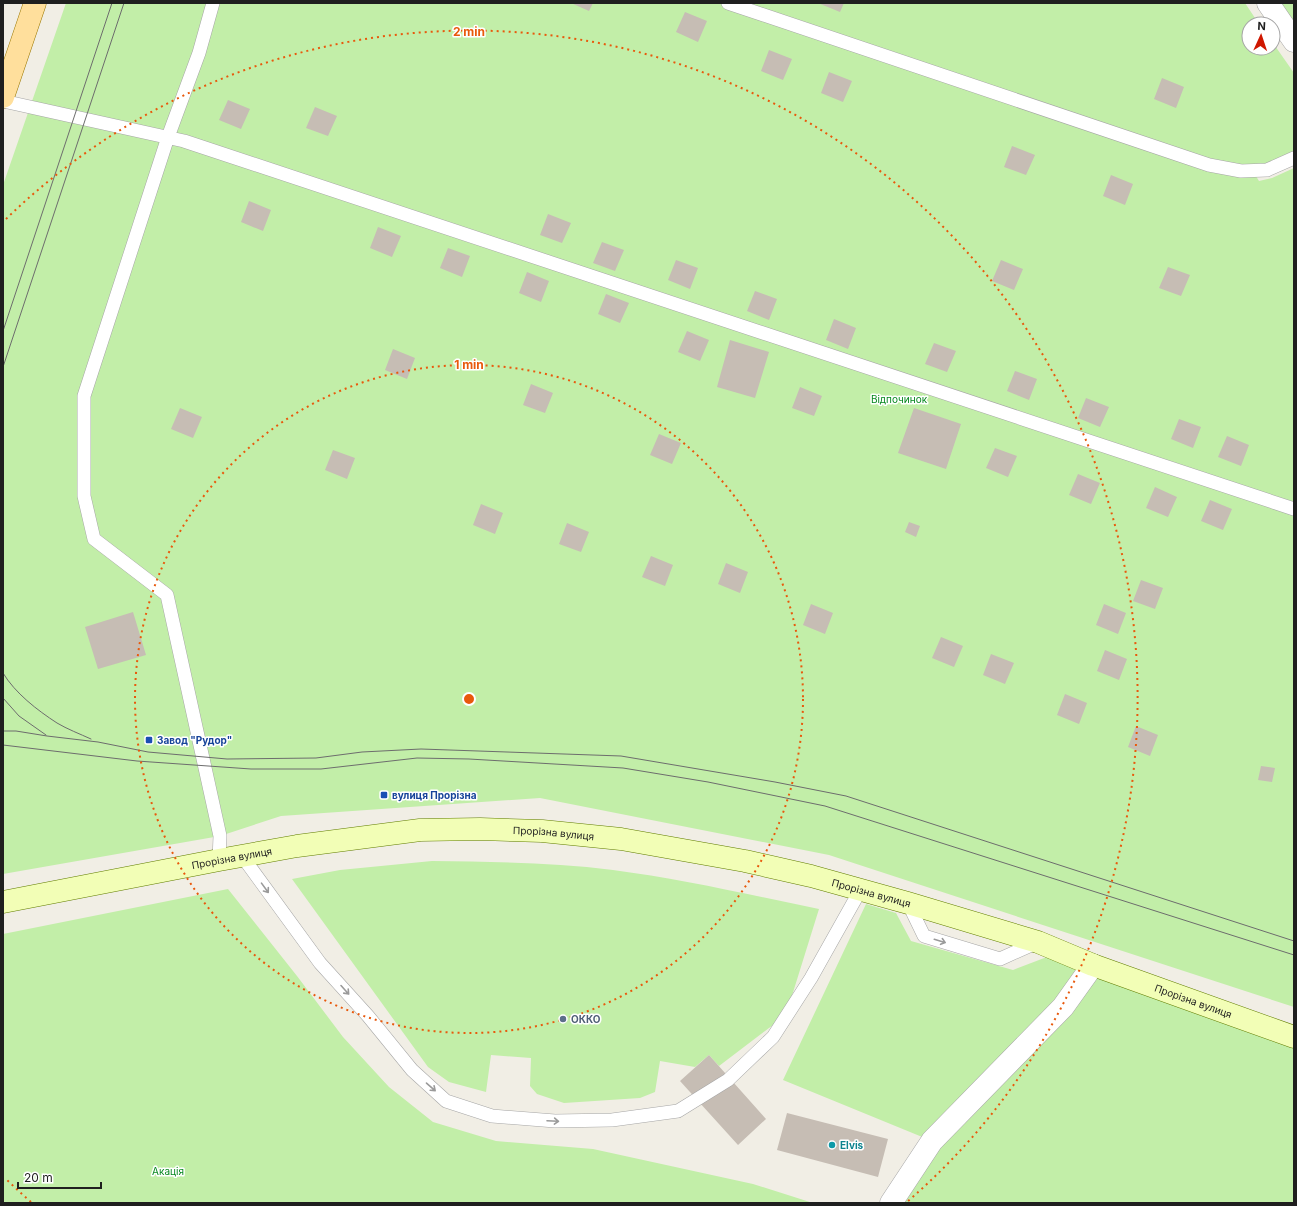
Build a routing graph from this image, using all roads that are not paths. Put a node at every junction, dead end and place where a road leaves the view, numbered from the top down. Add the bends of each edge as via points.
1 (35, 3) edge
2 (213, 3) edge
3 (728, 3) edge
4 (1268, 3) edge
5 (1294, 41) edge
6 (3, 97) edge
7 (3, 101) edge
8 (168, 137) junction
9 (1294, 158) edge
10 (1294, 509) edge
11 (242, 856) junction
12 (219, 860) junction
13 (861, 890) junction
14 (3, 902) edge
15 (1093, 965) junction
16 (1294, 1037) edge
17 (891, 1203) edge

1 - 6 main road
2 - 8 lane via 199,53
3 - 9 lane via 1208,165 1241,171 1267,170
4 - 5 street
7 - 8 lane
8 - 10 lane
8 - 12 lane via 84,396 84,496 94,539 167,595 220,836
11 - 12 main road, Прорізна вулиця
11 - 13 main road, Прорізна вулиця via 420,830 542,832 621,839 700,853 804,874
11 -> 13 lane via 320,963 412,1070 446,1101 492,1116 555,1121 612,1120 678,1111 728,1080 773,1037 811,978
12 - 14 main road, Прорізна вулиця
13 - 15 main road, Прорізна вулиця via 1038,942
15 - 16 main road, Прорізна вулиця
15 - 17 street via 1063,1007 932,1141

